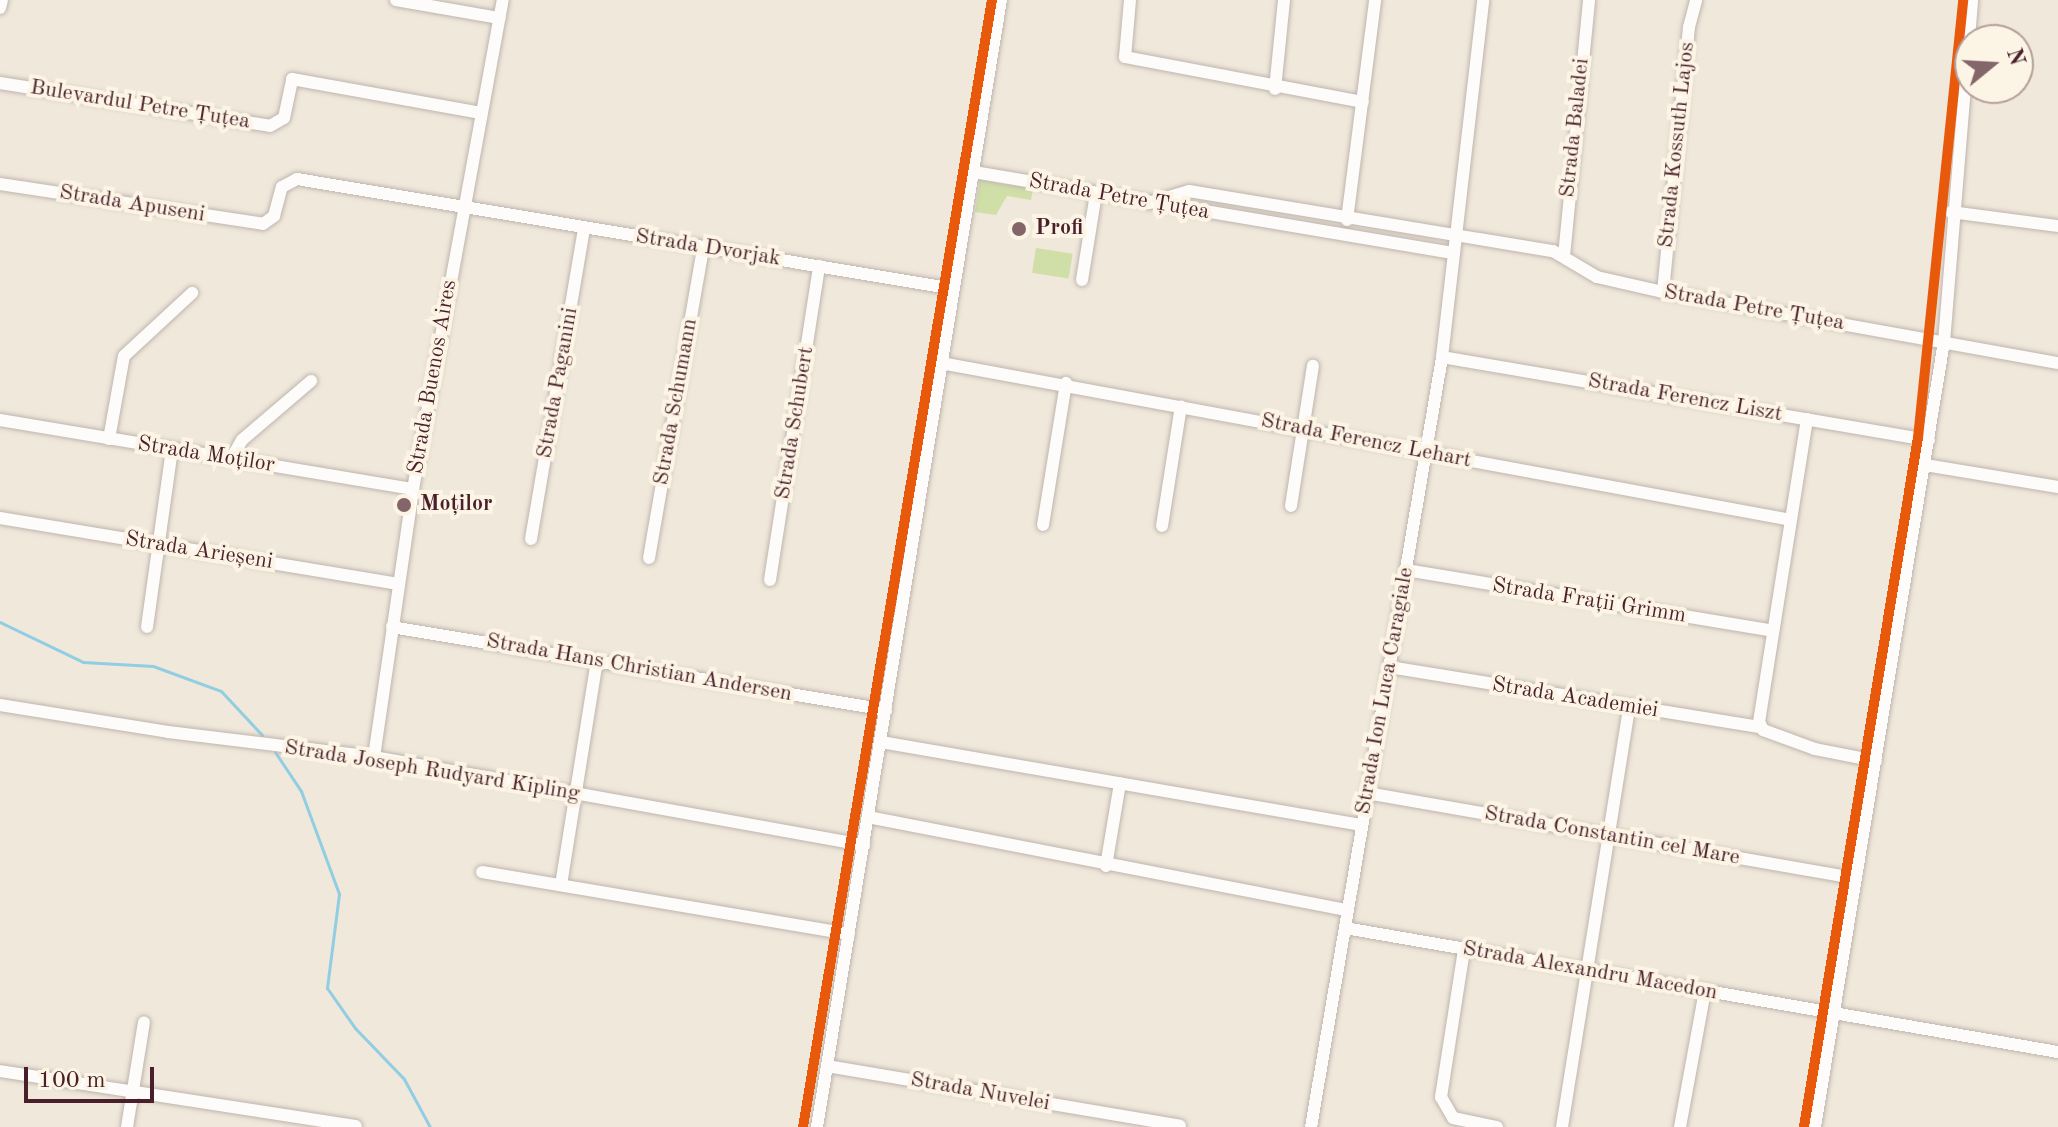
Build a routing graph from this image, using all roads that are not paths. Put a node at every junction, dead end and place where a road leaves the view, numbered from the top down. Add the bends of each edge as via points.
1 (2, 0) edge
2 (396, 0) edge
3 (503, 0) edge
4 (1001, 0) edge
5 (1130, 0) edge
6 (1284, 0) edge
7 (1375, 0) edge
8 (1483, 0) edge
9 (1589, 0) edge
10 (1696, 0) edge
11 (1972, 0) edge
12 (0, 8) edge
13 (499, 18) junction
14 (0, 83) edge
15 (1275, 89) junction
16 (1363, 102) junction
17 (481, 113) junction
18 (974, 172) junction
19 (0, 184) edge
20 (1096, 194) junction
21 (1149, 203) junction
22 (463, 209) junction
23 (1951, 212) junction
24 (1341, 220) junction
25 (263, 224) joint
26 (2058, 226) edge
27 (584, 228) junction
28 (1334, 233) junction
29 (1456, 237) junction
30 (703, 247) junction
31 (1454, 253) junction
32 (1564, 256) junction
33 (819, 266) junction
34 (1082, 280) dead end
35 (954, 289) junction
36 (1663, 292) junction
37 (192, 293) dead end
38 (1944, 342) junction
39 (1442, 357) junction
40 (941, 363) junction
41 (2058, 363) edge
42 (1313, 366) dead end
43 (311, 381) dead end
44 (1066, 383) junction
45 (1181, 406) junction
46 (1807, 419) junction
47 (0, 420) edge
48 (1303, 429) junction
49 (109, 439) junction
50 (1929, 440) junction
51 (172, 449) junction
52 (1426, 454) junction
53 (231, 459) junction
54 (1925, 465) junction
55 (2058, 487) edge
56 (413, 489) junction
57 (1291, 506) dead end
58 (0, 518) edge
59 (1791, 520) junction
60 (1043, 525) dead end
61 (1162, 526) dead end
62 (531, 539) dead end
63 (156, 544) junction
64 (649, 558) dead end
65 (1406, 570) junction
66 (770, 580) dead end
67 (399, 584) junction
68 (147, 627) dead end
69 (392, 627) junction
70 (1773, 631) junction
71 (597, 660) junction
72 (1389, 667) junction
73 (0, 705) edge
74 (1629, 707) junction
75 (886, 710) junction
76 (1761, 727) junction
77 (881, 742) junction
78 (374, 757) junction
79 (1876, 761) junction
80 (1120, 783) junction
81 (1367, 793) junction
82 (576, 795) junction
83 (868, 817) junction
84 (1362, 825) junction
85 (1607, 835) junction
86 (864, 845) junction
87 (1106, 866) junction
88 (482, 872) dead end
89 (1856, 878) junction
90 (561, 885) junction
91 (1348, 910) junction
92 (1345, 928) junction
93 (849, 934) junction
94 (1464, 950) junction
95 (1584, 971) junction
96 (1705, 991) junction
97 (1835, 1014) junction
98 (144, 1022) dead end
99 (2058, 1052) edge
100 (827, 1066) junction
101 (0, 1071) edge
102 (133, 1091) junction
103 (356, 1126) edge
104 (1180, 1126) edge
105 (127, 1127) edge
106 (817, 1127) edge
107 (1311, 1127) edge
108 (1497, 1127) edge
109 (1562, 1127) edge
110 (1680, 1127) edge
111 (1815, 1127) edge

1 - 12 street
2 - 13 street
3 - 13 street, Strada Buenos Aires
4 - 18 street
5 - 15 street via 1125,57
6 - 15 street
7 - 16 street
8 - 29 street, Strada Ion Luca Caragiale
9 - 32 street, Strada Baladei
10 - 36 street, Strada Kossuth Lajos
11 - 23 street
13 - 17 street, Strada Buenos Aires
14 - 17 street, Bulevardul Petre Țuțea via 270,126 284,118 292,79
15 - 16 street
16 - 24 street
17 - 22 street, Strada Buenos Aires
18 - 20 street, Strada Petre Țuțea
18 - 35 street
19 - 25 street, Strada Apuseni
20 - 21 street, Strada Petre Țuțea
20 - 34 street
21 - 24 street, Strada Petre Țuțea via 1189,191
21 - 28 street, Strada Petre Țuțea
22 - 25 street, Strada Dvorjak via 297,179 282,187 274,216
22 - 27 street, Strada Dvorjak
22 - 56 street, Strada Buenos Aires
23 - 26 street
23 - 38 street
24 - 28 street
24 - 29 street, Strada Petre Țuțea
27 - 30 street, Strada Dvorjak
27 - 62 street, Strada Paganini
28 - 31 street, Strada Petre Țuțea
29 - 31 street, Strada Ion Luca Caragiale
29 - 32 street, Strada Petre Țuțea
30 - 33 street, Strada Dvorjak
30 - 64 street, Strada Schumann
31 - 39 street, Strada Ion Luca Caragiale
32 - 36 street, Strada Petre Țuțea via 1597,277
33 - 35 street, Strada Dvorjak
33 - 66 street, Strada Schubert
35 - 40 street
36 - 38 street, Strada Petre Țuțea
37 - 49 street via 124,356
38 - 41 street, Strada Petre Țuțea
38 - 50 street
39 - 46 street, Strada Ferencz Liszt
39 - 52 street, Strada Ion Luca Caragiale
40 - 44 street, Strada Ferencz Lehart
40 - 75 street
42 - 48 street
43 - 53 street via 242,440
44 - 45 street, Strada Ferencz Lehart
44 - 60 street
45 - 48 street, Strada Ferencz Lehart
45 - 61 street
46 - 50 street, Strada Ferencz Liszt
46 - 59 street
47 - 49 street, Strada Moților
48 - 52 street, Strada Ferencz Lehart
48 - 57 street
49 - 51 street, Strada Moților
50 - 54 street
51 - 53 street, Strada Moților
51 - 63 street
52 - 59 street, Strada Ferencz Lehart
52 - 65 street, Strada Ion Luca Caragiale
53 - 56 street, Strada Moților
54 - 55 street
54 - 79 street
56 - 67 street, Strada Buenos Aires
58 - 63 street, Strada Arieșeni
59 - 70 street
63 - 67 street, Strada Arieșeni
63 - 68 street
65 - 70 street, Strada Frații Grimm
65 - 72 street, Strada Ion Luca Caragiale
67 - 69 street, Strada Buenos Aires
69 - 71 street, Strada Hans Christian Andersen
69 - 78 street, Strada Buenos Aires
70 - 76 street
71 - 75 street, Strada Hans Christian Andersen
71 - 82 street
72 - 74 street, Strada Academiei
72 - 81 street, Strada Ion Luca Caragiale
73 - 78 street, Strada Joseph Rudyard Kipling
74 - 76 street, Strada Academiei
74 - 85 street
75 - 77 street
76 - 79 street, Strada Academiei via 1815,749
77 - 80 street
77 - 83 street
78 - 82 street, Strada Joseph Rudyard Kipling
79 - 89 street
80 - 84 street
80 - 87 street
81 - 84 street, Strada Ion Luca Caragiale
81 - 85 street, Strada Constantin cel Mare
82 - 86 street, Strada Joseph Rudyard Kipling
82 - 90 street
83 - 86 street
83 - 87 street
84 - 91 street, Strada Ion Luca Caragiale
85 - 89 street, Strada Constantin cel Mare
85 - 95 street
86 - 93 street
87 - 91 street
88 - 90 street
89 - 97 street
90 - 93 street
91 - 92 street, Strada Ion Luca Caragiale
92 - 94 street, Strada Alexandru Macedon
92 - 107 street, Strada Ion Luca Caragiale
93 - 100 street
94 - 95 street, Strada Alexandru Macedon
94 - 108 street via 1441,1097 1453,1118
95 - 96 street, Strada Alexandru Macedon
95 - 109 street
96 - 97 street, Strada Alexandru Macedon
96 - 110 street
97 - 99 street, Strada Alexandru Macedon
97 - 111 street
98 - 102 street
100 - 104 street, Strada Nuvelei
100 - 106 street
101 - 102 street
102 - 103 street
102 - 105 street

